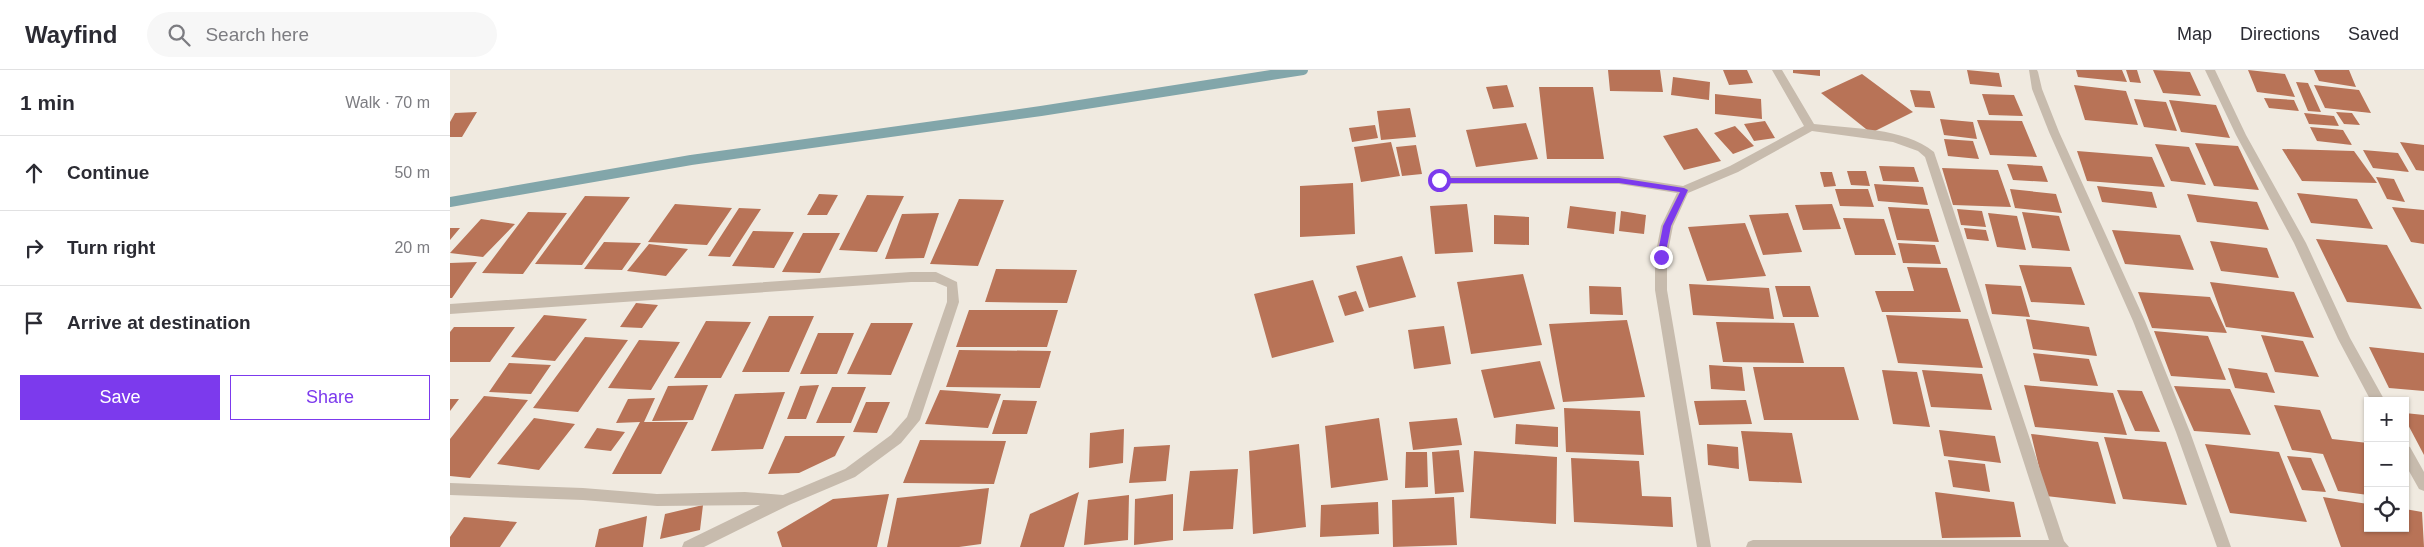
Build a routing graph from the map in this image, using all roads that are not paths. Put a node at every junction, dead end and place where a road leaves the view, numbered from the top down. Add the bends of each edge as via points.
1 (1777, 70) edge
2 (2210, 70) edge
3 (2033, 72) dead end
4 (1810, 127) junction
5 (1439, 180) dead end
6 (1684, 190) junction
7 (450, 309) edge
8 (2376, 397) edge
9 (2409, 458) edge
10 (2424, 485) edge
11 (450, 489) edge
12 (784, 501) junction
13 (689, 547) edge
14 (1704, 547) edge
15 (1753, 547) edge
16 (2060, 547) edge
17 (2224, 547) edge

1 - 4 street
2 - 8 street
3 - 17 street via 2054,132 2142,329
4 - 6 street via 1734,169
4 - 16 street via 1905,141 1926,149 1930,155
5 - 6 street via 1619,180
6 - 14 street via 1667,226 1661,257 1661,290
7 - 12 street via 911,277 936,277 953,285 953,302 913,420 896,439 850,473
9 - 10 street
11 - 12 street via 658,500 745,498
12 - 13 street
15 - 16 street

